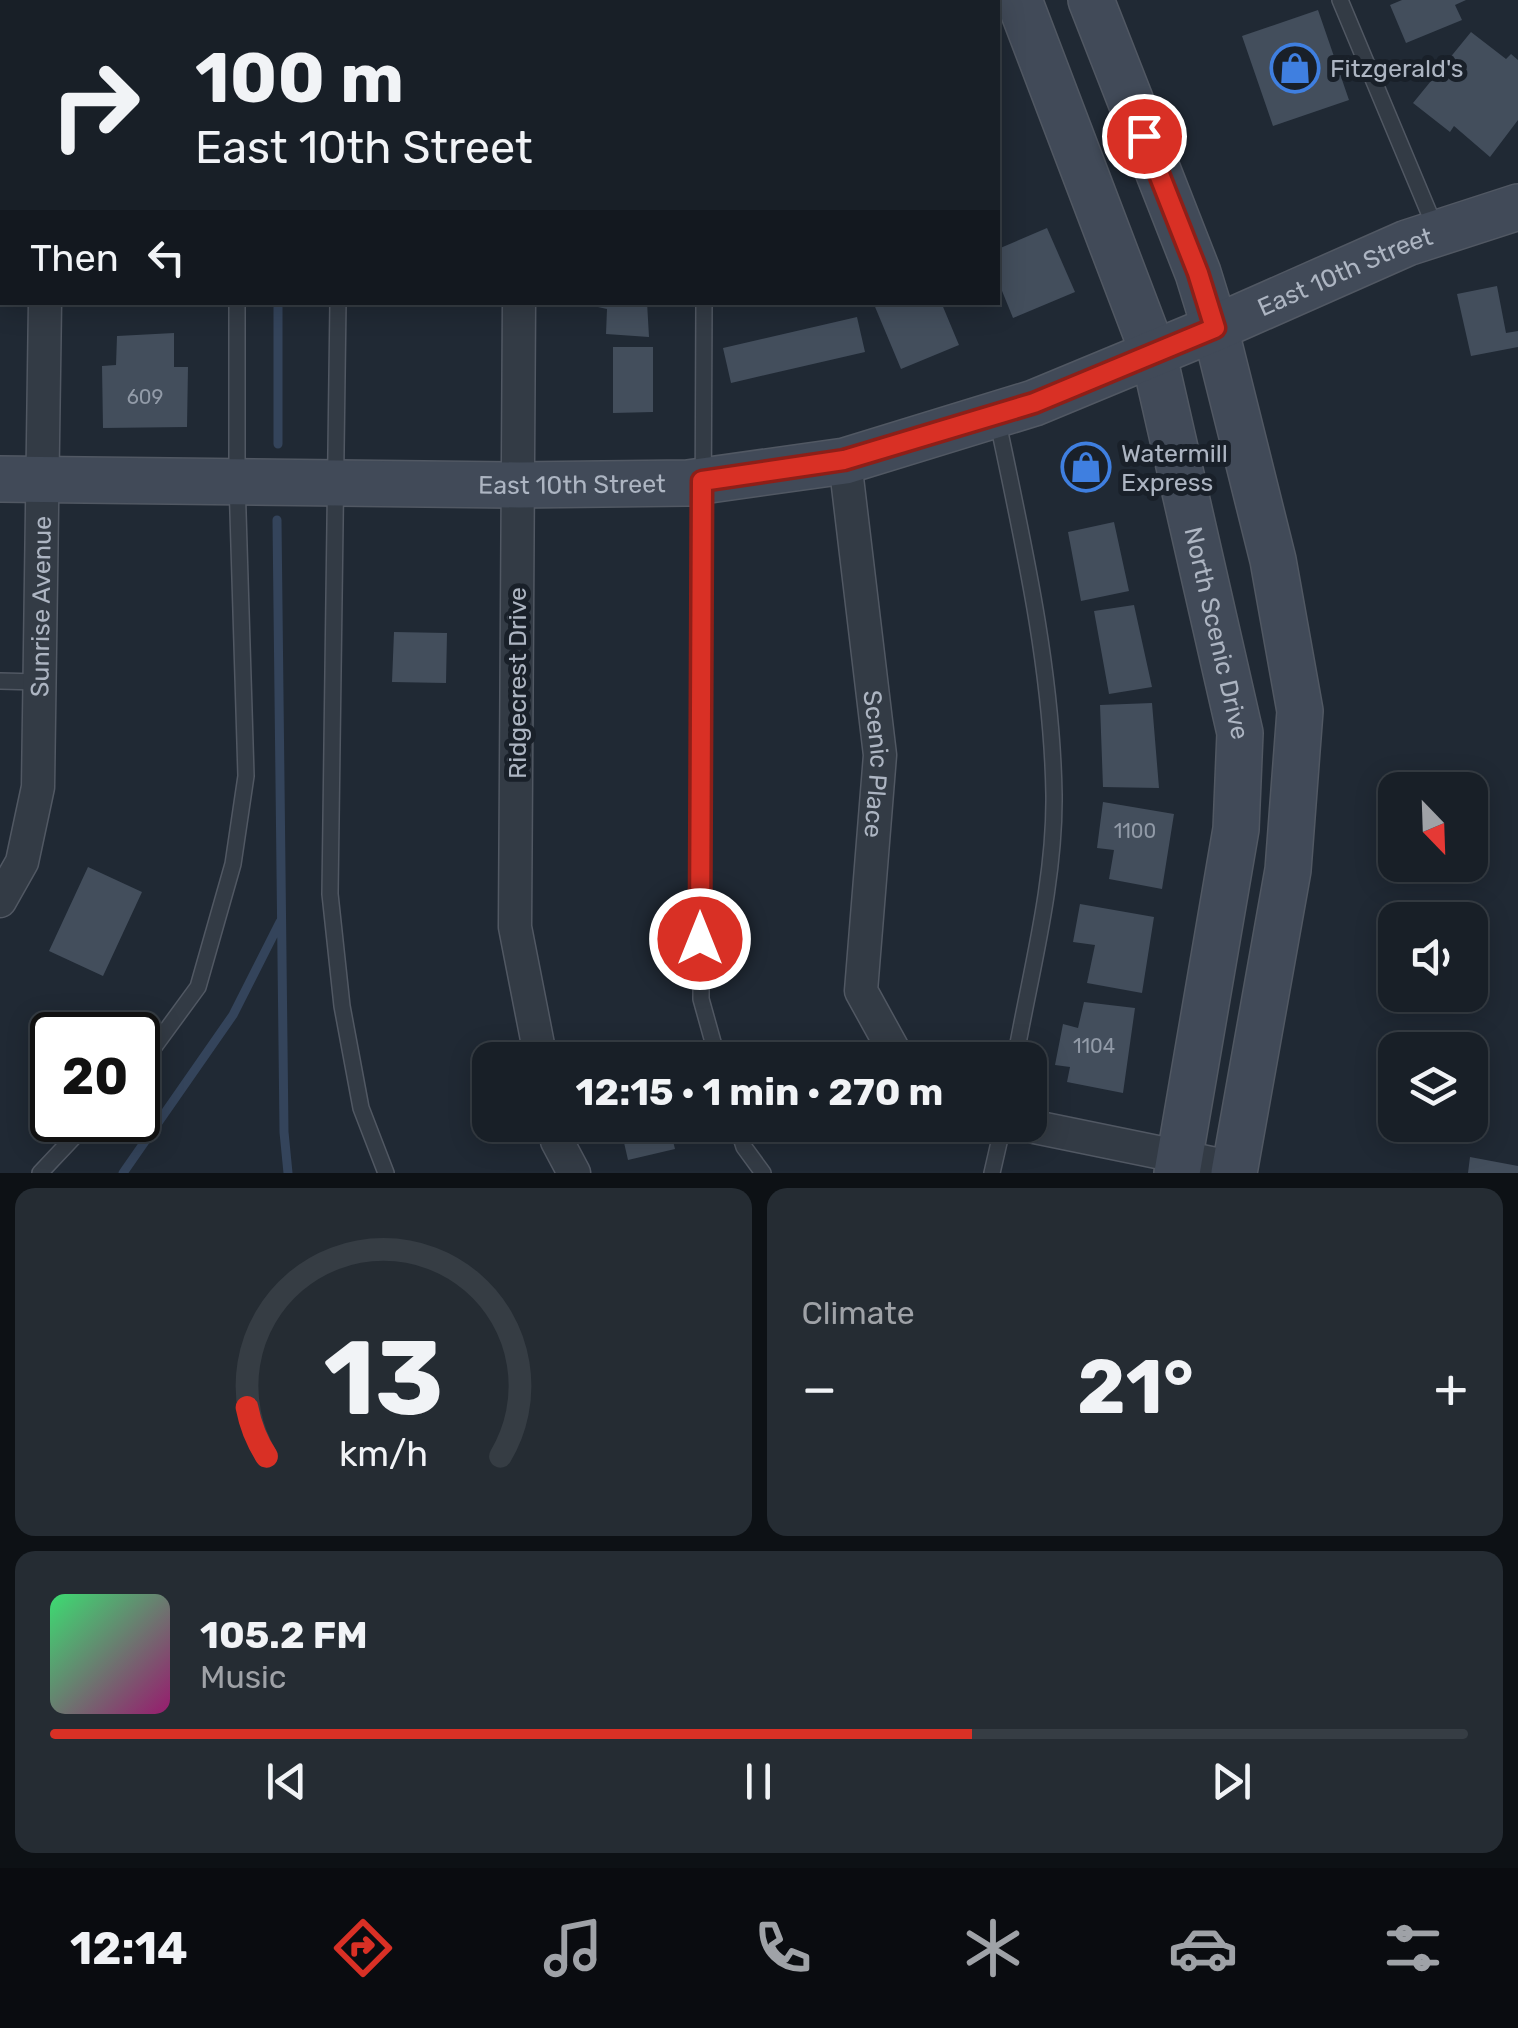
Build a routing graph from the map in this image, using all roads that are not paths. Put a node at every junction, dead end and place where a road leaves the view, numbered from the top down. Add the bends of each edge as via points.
1 (1018, 0) edge
2 (1091, 0) edge
3 (1340, 0) edge
4 (1518, 207) edge
5 (1437, 233) junction
6 (45, 305) edge
7 (237, 305) edge
8 (338, 305) edge
9 (519, 305) edge
10 (704, 305) edge
11 (1215, 328) junction
12 (1153, 352) junction
13 (996, 414) junction
14 (844, 460) junction
15 (20, 479) edge
16 (236, 480) junction
17 (702, 481) junction
18 (338, 482) junction
19 (519, 485) junction
20 (0, 682) edge
21 (38, 682) junction
22 (0, 901) edge
23 (160, 1039) edge
24 (537, 1042) edge
25 (713, 1042) edge
26 (889, 1042) edge
27 (1018, 1042) edge
28 (1047, 1131) edge
29 (69, 1142) edge
30 (558, 1142) edge
31 (742, 1142) edge
32 (999, 1142) edge
33 (1179, 1165) edge
34 (1235, 1171) edge
35 (40, 1173) edge
36 (386, 1173) edge
37 (574, 1173) edge
38 (763, 1173) edge
39 (992, 1173) edge

1 - 12 main road, North Scenic Drive
2 - 11 main road
3 - 5 lane
4 - 5 main road, East 10th Street
5 - 11 main road, East 10th Street
6 - 15 street, Sunrise Avenue
7 - 16 lane
8 - 18 lane
9 - 19 street, Ridgecrest Drive
10 - 17 lane
11 - 12 main road, East 10th Street
11 - 34 main road via 1274,560 1300,711 1288,870
12 - 13 main road, East 10th Street
12 - 33 main road, North Scenic Drive via 1240,733 1236,829
13 - 14 main road, East 10th Street
13 - 27 lane via 1048,696 1054,798 1049,870
14 - 17 main road, East 10th Street
14 - 26 street, Scenic Place via 880,755 861,991
15 - 16 main road, East 10th Street
15 - 21 street, Sunrise Avenue
16 - 18 main road, East 10th Street
16 - 23 lane via 246,776 234,864 198,987
17 - 19 main road, East 10th Street
17 - 25 lane via 700,999
18 - 19 main road, East 10th Street
18 - 36 lane via 330,894 358,1090
19 - 24 street, Ridgecrest Drive via 515,927
20 - 21 lane
21 - 22 street, Sunrise Avenue via 38,786 22,862
28 - 33 street
29 - 35 lane
30 - 37 street
31 - 38 lane
32 - 39 lane
33 - 34 street

